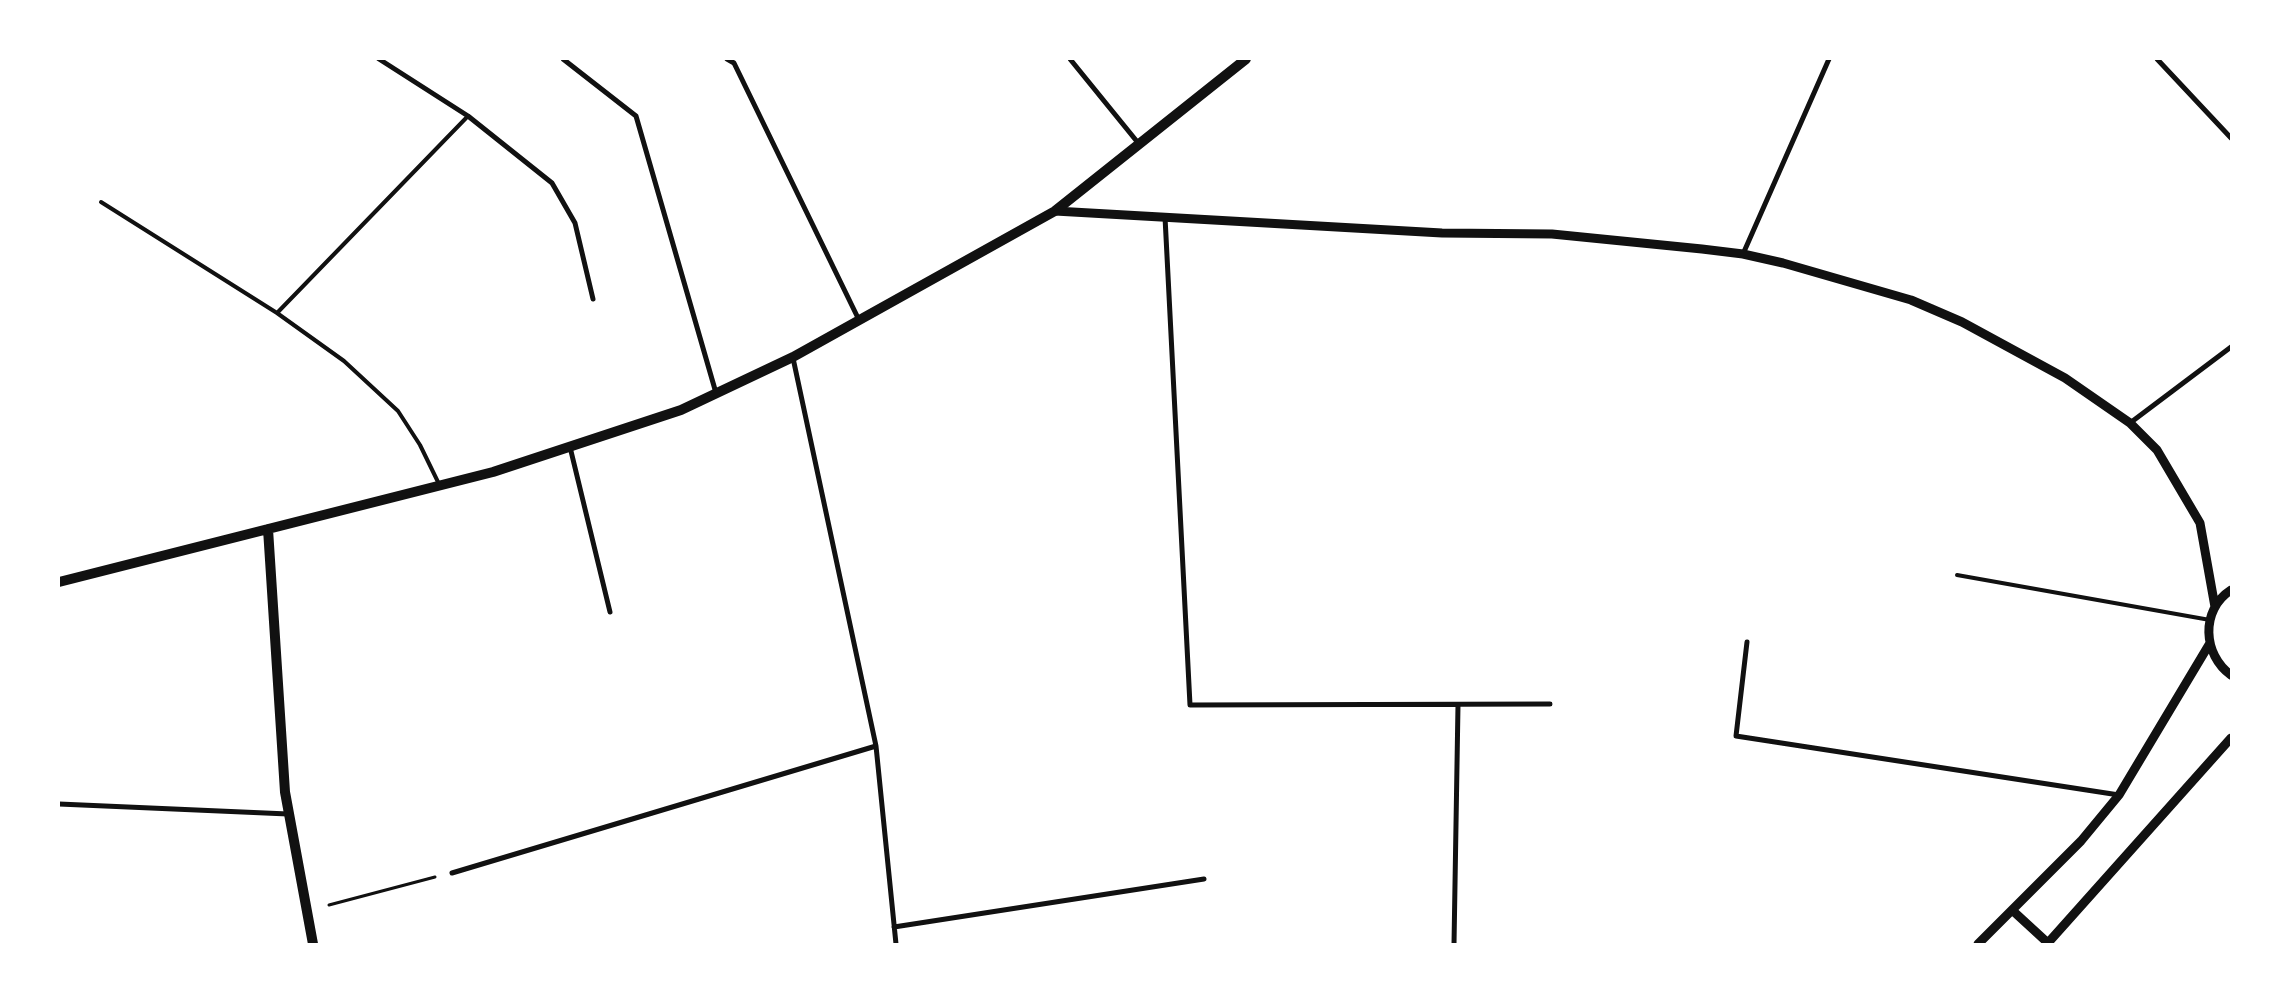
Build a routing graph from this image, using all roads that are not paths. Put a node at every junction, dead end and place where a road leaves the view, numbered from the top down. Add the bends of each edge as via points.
1 (379, 59) edge
2 (563, 59) edge
3 (727, 59) edge
4 (1070, 59) edge
5 (1246, 59) edge
6 (1828, 59) edge
7 (2157, 59) edge
8 (468, 116) junction
9 (2231, 138) edge
10 (1139, 144) junction
11 (101, 202) dead end
12 (1055, 211) junction
13 (1165, 217) junction
14 (1744, 254) junction
15 (593, 299) dead end
16 (277, 312) junction
17 (859, 320) junction
18 (2231, 347) edge
19 (793, 357) junction
20 (716, 393) junction
21 (2130, 422) junction
22 (570, 446) junction
23 (440, 486) junction
24 (268, 529) junction
25 (1958, 575) dead end
26 (59, 582) edge
27 (2231, 590) edge
28 (2215, 607) junction
29 (610, 612) dead end
30 (2210, 620) junction
31 (1747, 642) dead end
32 (2210, 643) junction
33 (2231, 675) edge
34 (1458, 704) junction
35 (1550, 704) dead end
36 (2231, 738) edge
37 (876, 746) junction
38 (2119, 795) junction
39 (59, 804) edge
40 (289, 814) junction
41 (452, 872) road end
42 (1204, 879) dead end
43 (2012, 910) junction
44 (894, 927) junction
45 (313, 944) edge
46 (896, 944) edge
47 (1454, 944) edge
48 (1978, 944) edge
49 (2048, 944) edge

1 - 8 street
2 - 20 street via 636,116
3 - 17 street via 734,63
4 - 10 street
5 - 10 main road
6 - 14 street
7 - 9 street
8 - 15 street via 552,183 575,223
8 - 16 lane
10 - 12 main road
11 - 16 lane
12 - 13 street
12 - 17 main road
13 - 14 street via 1442,233 1552,234
13 - 34 street via 1190,705
14 - 21 street via 1911,300 1962,322 2065,378
16 - 23 lane via 344,361 398,411 420,445
17 - 19 main road
18 - 21 street
19 - 20 main road
19 - 37 street
20 - 22 main road via 681,410
21 - 28 street via 2157,450 2200,523
22 - 23 main road
22 - 29 street
23 - 24 main road
24 - 26 main road
24 - 40 main road
25 - 30 lane
27 - 28 street
28 - 30 street
30 - 32 street
31 - 38 street via 1736,736
32 - 33 street via 2214,657
32 - 38 street
34 - 35 street
34 - 47 street
36 - 49 street
37 - 41 street
37 - 44 street
38 - 43 street via 2081,841
39 - 40 street
40 - 45 main road
42 - 44 street
43 - 48 street
43 - 49 street
44 - 46 street

